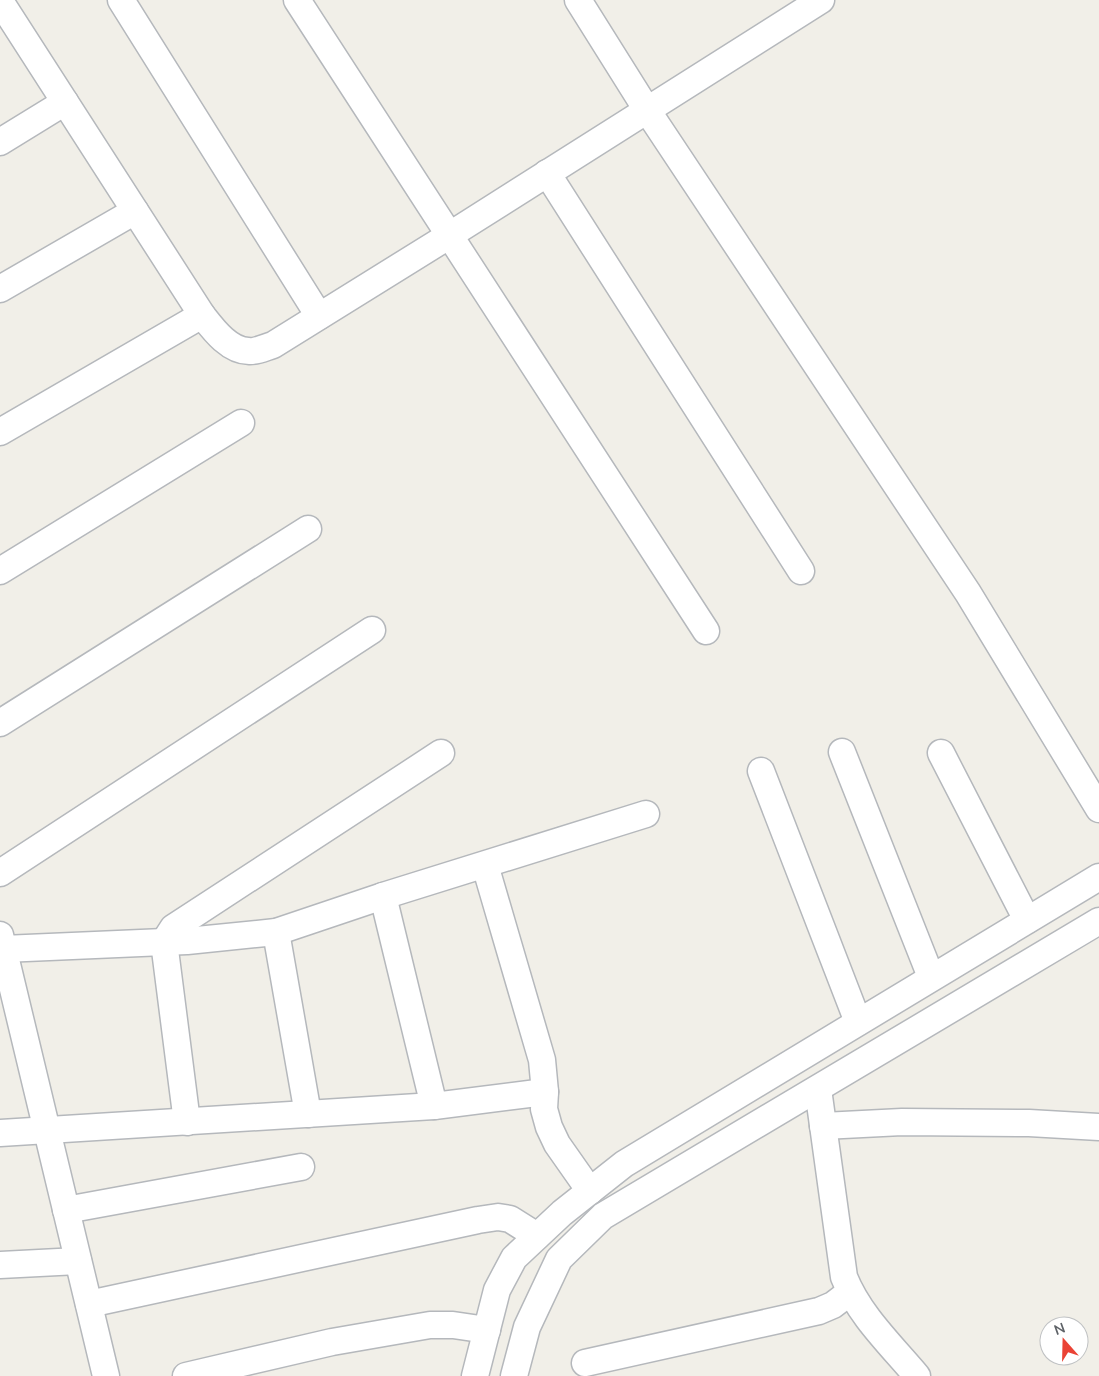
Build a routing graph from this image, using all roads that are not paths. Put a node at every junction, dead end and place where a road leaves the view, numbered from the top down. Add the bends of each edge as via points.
1 (121, 0) edge
2 (297, 0) edge
3 (578, 0) edge
4 (821, 0) edge
5 (0, 1) edge
6 (65, 102) junction
7 (647, 110) junction
8 (0, 142) edge
9 (547, 173) junction
10 (135, 211) junction
11 (450, 236) junction
12 (0, 289) edge
13 (202, 315) junction
14 (319, 316) junction
15 (241, 423) dead end
16 (0, 432) edge
17 (308, 529) dead end
18 (0, 571) edge
19 (801, 571) dead end
20 (372, 630) dead end
21 (706, 632) dead end
22 (0, 723) edge
23 (842, 752) dead end
24 (441, 753) dead end
25 (941, 753) dead end
26 (761, 772) dead end
27 (1099, 809) edge
28 (646, 814) dead end
29 (485, 865) junction
30 (0, 873) edge
31 (1099, 877) edge
32 (383, 896) junction
33 (1027, 920) junction
34 (1099, 921) edge
35 (276, 932) junction
36 (2, 942) edge
37 (164, 942) junction
38 (931, 978) junction
39 (10, 1016) edge
40 (858, 1022) junction
41 (818, 1089) junction
42 (545, 1092) junction
43 (434, 1106) junction
44 (308, 1114) junction
45 (186, 1122) junction
46 (823, 1126) junction
47 (1099, 1127) edge
48 (47, 1130) junction
49 (0, 1133) edge
50 (624, 1164) junction
51 (301, 1167) dead end
52 (590, 1191) junction
53 (646, 1191) junction
54 (66, 1210) junction
55 (537, 1236) junction
56 (78, 1261) junction
57 (0, 1265) edge
58 (850, 1292) junction
59 (89, 1304) junction
60 (487, 1330) junction
61 (585, 1363) dead end
62 (106, 1376) edge
63 (186, 1376) edge
64 (475, 1376) edge
65 (514, 1376) edge
66 (917, 1376) edge

1 - 14 street
2 - 11 street
3 - 7 street
4 - 7 street
5 - 6 street
6 - 8 street
6 - 10 street
7 - 9 street
7 - 27 street via 968,593
9 - 11 street
9 - 19 street
10 - 12 street
10 - 13 street
11 - 14 street
11 - 21 street
13 - 14 street via 218,335 249,352 273,346
13 - 16 street
15 - 18 street
17 - 22 street
20 - 30 street
23 - 38 street
24 - 37 street via 173,928
25 - 33 street
26 - 40 street
28 - 29 street
29 - 32 street
29 - 42 street via 542,1060
31 - 33 street
32 - 35 street
32 - 43 street
33 - 38 street
34 - 41 street
35 - 37 street
35 - 44 street
36 - 37 street
36 - 39 street
37 - 45 street
38 - 40 street
39 - 48 street
40 - 50 street
41 - 46 street
41 - 53 street
42 - 43 street
42 - 52 street via 544,1109 549,1127
43 - 44 street
44 - 45 street
45 - 48 street
46 - 47 street via 902,1122
46 - 58 street via 844,1277
48 - 49 street
48 - 54 street
50 - 52 street
50 - 53 street
51 - 54 street
52 - 55 street
53 - 65 street via 604,1216 559,1259 528,1327
54 - 56 street
55 - 59 street via 510,1219 498,1216
55 - 60 street via 514,1258 497,1290
56 - 57 street
56 - 59 street
58 - 61 street via 819,1311
58 - 66 street
59 - 62 street
60 - 63 street via 430,1325 332,1342
60 - 64 street

